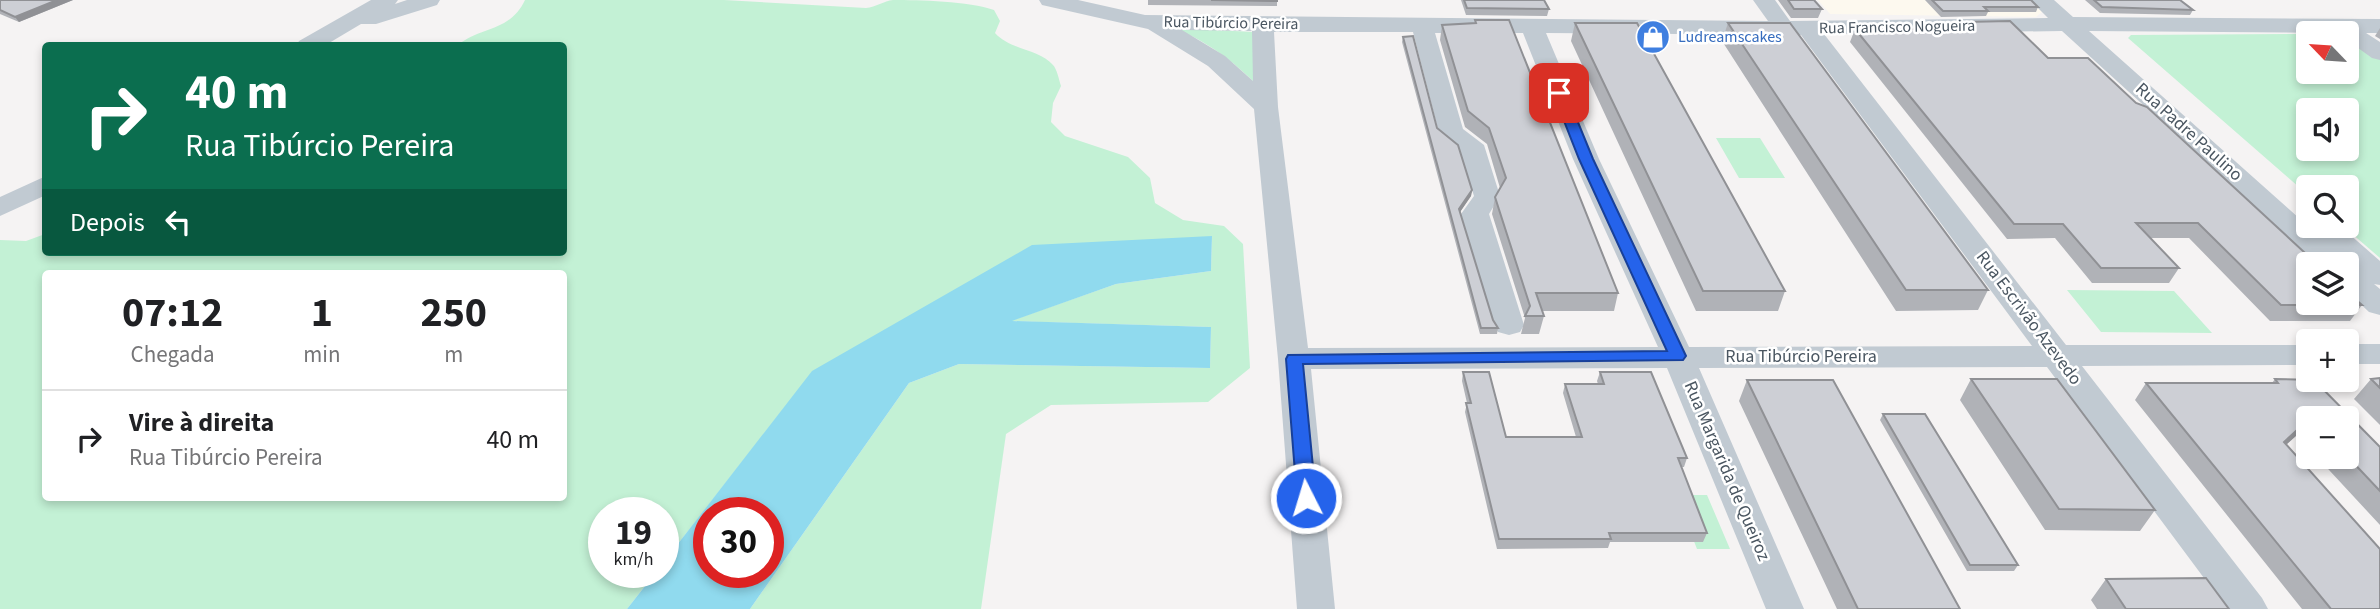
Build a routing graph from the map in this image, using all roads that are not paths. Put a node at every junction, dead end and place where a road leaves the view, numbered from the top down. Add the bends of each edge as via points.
1 (387, 0) edge
2 (429, 0) edge
3 (1050, 0) edge
4 (1764, 0) edge
5 (2041, 0) edge
6 (2067, 12) edge
7 (1145, 22) junction
8 (1263, 25) junction
9 (1418, 25) junction
10 (2094, 25) junction
11 (2296, 26) edge
12 (2359, 26) edge
13 (2380, 26) edge
14 (341, 27) junction
15 (1532, 27) junction
16 (1796, 28) junction
17 (2359, 38) edge
18 (314, 42) edge
19 (2380, 53) edge
20 (1266, 107) junction
21 (2192, 133) junction
22 (2219, 133) junction
23 (2277, 184) junction
24 (2248, 185) junction
25 (42, 186) edge
26 (2296, 201) edge
27 (0, 208) edge
28 (2337, 238) edge
29 (2322, 252) edge
30 (2380, 276) edge
31 (2359, 286) edge
32 (2380, 305) edge
33 (1509, 325) dead end
34 (2359, 354) edge
35 (2380, 354) edge
36 (2296, 355) edge
37 (1678, 356) junction
38 (2059, 358) junction
39 (1294, 359) junction
40 (1316, 609) edge
41 (1785, 609) edge
42 (2249, 609) edge

1 - 14 street
2 - 14 street
3 - 7 street, Rua Tibúrcio Pereira
4 - 16 street, Rua Escrivão Azevedo
5 - 6 street, Rua Padre Paulino
6 - 10 street, Rua Padre Paulino
6 - 16 street, Rua Francisco Nogueira
6 - 21 street, Rua Padre Paulino
7 - 8 street, Rua Tibúrcio Pereira
7 - 20 street via 1206,51
8 - 9 street, Rua Tibúrcio Pereira
8 - 20 street
9 - 15 street, Rua Francisco Nogueira
9 - 33 street via 1452,133 1471,145 1487,196 1475,214
10 - 11 street
10 - 22 street, Rua Padre Paulino
12 - 13 street
14 - 18 street
15 - 16 street, Rua Francisco Nogueira
15 - 37 street, Rua Margarida de Queiroz via 1586,159
16 - 38 street, Rua Escrivão Azevedo
17 - 19 street
20 - 39 street
21 - 22 street
21 - 24 street, Rua Padre Paulino
22 - 23 street, Rua Padre Paulino
23 - 24 street
23 - 26 street, Rua Padre Paulino
24 - 29 street, Rua Padre Paulino
25 - 27 street
28 - 30 street
31 - 32 street
34 - 35 street
36 - 38 street, Rua Tibúrcio Pereira
37 - 38 street, Rua Tibúrcio Pereira
37 - 39 street, Rua Tibúrcio Pereira
37 - 41 street, Rua Margarida de Queiroz
38 - 42 street, Rua Escrivão Azevedo
39 - 40 street

